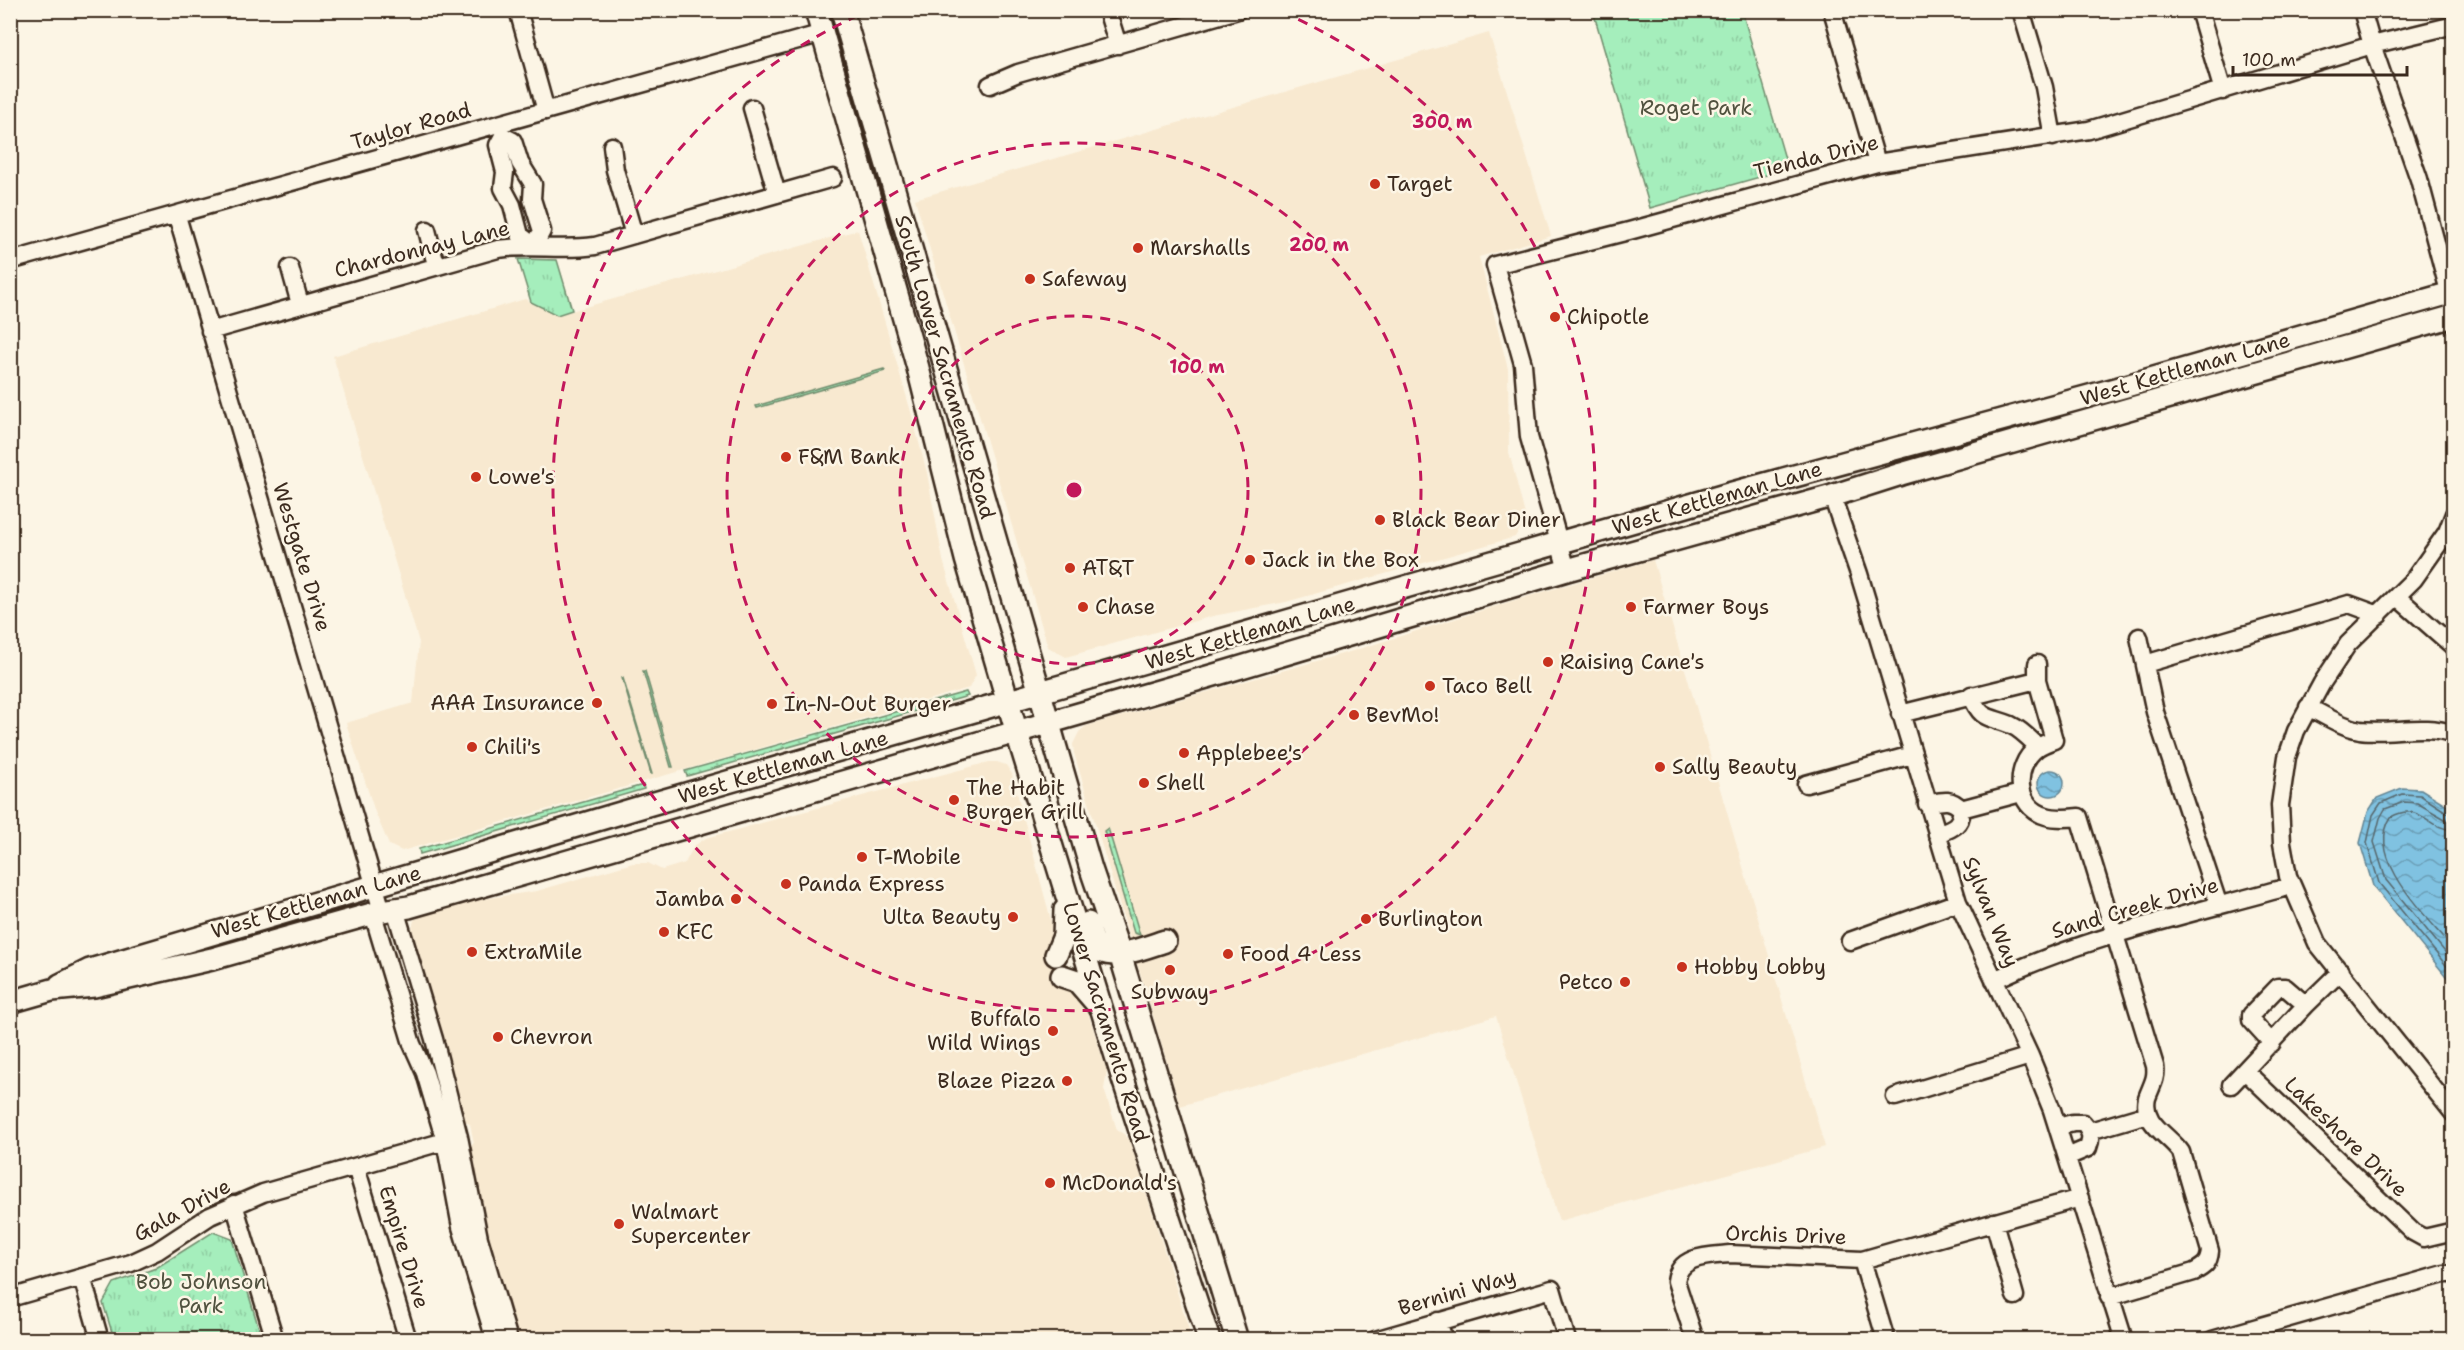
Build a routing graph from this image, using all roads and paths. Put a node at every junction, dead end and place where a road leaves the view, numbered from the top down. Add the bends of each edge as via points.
1 (518, 10) edge
2 (816, 10) edge
3 (842, 10) edge
4 (1107, 10) edge
5 (1238, 10) edge
6 (1832, 10) edge
7 (2021, 10) edge
8 (2199, 10) edge
9 (2362, 10) edge
10 (2454, 25) edge
11 (823, 33) junction
12 (1118, 45) junction
13 (2372, 45) junction
14 (864, 85) junction
15 (990, 85) dead end
16 (2223, 91) junction
17 (752, 108) dead end
18 (546, 111) junction
19 (502, 130) junction
20 (2053, 137) junction
21 (612, 146) dead end
22 (1877, 162) junction
23 (833, 178) dead end
24 (777, 194) junction
25 (532, 199) junction
26 (512, 205) junction
27 (177, 216) junction
28 (427, 230) dead end
29 (634, 235) junction
30 (534, 246) junction
31 (10, 261) edge
32 (436, 265) junction
33 (290, 268) dead end
34 (2452, 299) edge
35 (300, 304) junction
36 (2454, 316) edge
37 (210, 331) junction
38 (1832, 496) junction
39 (2454, 514) edge
40 (1558, 543) junction
41 (1566, 570) junction
42 (2397, 597) junction
43 (2379, 615) junction
44 (2139, 637) dead end
45 (2454, 647) edge
46 (2145, 664) junction
47 (1039, 693) junction
48 (1971, 696) junction
49 (1008, 702) junction
50 (2308, 707) junction
51 (1900, 714) junction
52 (1048, 724) junction
53 (1017, 733) junction
54 (2454, 734) edge
55 (2038, 747) junction
56 (1912, 755) junction
57 (1806, 784) dead end
58 (2021, 793) junction
59 (1927, 804) junction
60 (1961, 809) junction
61 (1937, 834) junction
62 (1060, 876) junction
63 (374, 885) junction
64 (2291, 886) junction
65 (1958, 902) junction
66 (2219, 906) junction
67 (383, 912) junction
68 (2114, 936) junction
69 (1165, 941) dead end
70 (1850, 941) dead end
71 (1120, 954) junction
72 (1056, 955) dead end
73 (2341, 971) junction
74 (1062, 976) dead end
75 (1995, 980) junction
76 (52, 990) junction
77 (10, 1002) edge
78 (2306, 1005) junction
79 (1105, 1020) junction
80 (2272, 1043) junction
81 (2030, 1056) junction
82 (2245, 1071) junction
83 (2231, 1085) dead end
84 (1895, 1097) dead end
85 (2148, 1114) junction
86 (2454, 1114) edge
87 (2058, 1127) junction
88 (2090, 1131) junction
89 (452, 1139) junction
90 (2067, 1157) junction
91 (356, 1167) junction
92 (2080, 1198) junction
93 (234, 1204) junction
94 (1994, 1222) junction
95 (2454, 1231) edge
96 (1862, 1260) junction
97 (2454, 1274) edge
98 (82, 1277) junction
99 (2015, 1296) dead end
100 (2109, 1297) junction
101 (10, 1298) edge
102 (1438, 1321) junction
103 (2254, 1334) edge
104 (100, 1340) edge
105 (276, 1340) edge
106 (408, 1340) edge
107 (495, 1340) edge
108 (509, 1340) edge
109 (1209, 1340) edge
110 (1237, 1340) edge
111 (1375, 1340) edge
112 (1444, 1340) edge
113 (1567, 1340) edge
114 (1695, 1340) edge
115 (1886, 1340) edge
116 (2124, 1340) edge
117 (2212, 1340) edge

1 - 18 street
2 - 11 main road, South Lower Sacramento Road
3 - 14 main road, South Lower Sacramento Road
4 - 12 street
5 - 12 street
6 - 22 street
7 - 20 street via 2044,87
8 - 16 street
9 - 13 street
10 - 13 street, Tienda Drive
11 - 14 main road via 832,32 838,37 850,71
11 - 18 street, Taylor Road
11 - 49 main road, South Lower Sacramento Road
12 - 15 street via 1018,73
13 - 16 street, Tienda Drive
13 - 34 street via 2419,179
14 - 47 main road, South Lower Sacramento Road
16 - 20 street, Tienda Drive
17 - 24 street
18 - 19 street, Taylor Road
19 - 25 street via 513,141 533,184
19 - 26 street via 498,145 505,172 503,188
19 - 27 street, Taylor Road
20 - 22 street, Tienda Drive
21 - 29 street
22 - 40 street, Tienda Drive via 1495,265 1523,364 1529,437
23 - 24 street, Chardonnay Lane
24 - 29 street, Chardonnay Lane
25 - 26 street
25 - 30 street via 542,231
26 - 30 street via 520,235
27 - 31 street, Taylor Road
27 - 37 street, Westgate Drive
28 - 32 street
29 - 30 street, Chardonnay Lane via 585,247
30 - 32 street, Chardonnay Lane via 498,249
32 - 35 street, Chardonnay Lane
33 - 35 street
34 - 40 main road, West Kettleman Lane
35 - 37 street, Chardonnay Lane
36 - 38 main road, West Kettleman Lane
37 - 63 street, Westgate Drive
38 - 41 main road, West Kettleman Lane
38 - 51 street, Sylvan Way
39 - 42 street via 2447,532
40 - 41 street, Tienda Drive
40 - 47 main road, West Kettleman Lane
41 - 52 main road, West Kettleman Lane
42 - 43 street
42 - 45 street
43 - 46 street via 2349,604
43 - 50 street via 2348,644
44 - 46 street
46 - 66 street via 2155,712
47 - 49 main road, West Kettleman Lane
47 - 52 main road, South Lower Sacramento Road
48 - 51 street
48 - 55 street via 1977,711 2013,726
48 - 55 street via 2037,672 2054,740
49 - 53 main road, Lower Sacramento Road
49 - 63 main road, West Kettleman Lane
50 - 54 street via 2357,729 2429,729
50 - 64 street via 2287,757 2280,805 2282,843
51 - 56 street, Sylvan Way
52 - 53 main road, West Kettleman Lane
52 - 71 main road, Lower Sacramento Road
53 - 62 main road, Lower Sacramento Road
53 - 67 main road, West Kettleman Lane
55 - 58 street via 2023,769
56 - 57 street
56 - 59 street, Sylvan Way
58 - 60 street
58 - 68 street via 2028,806 2045,816 2079,817
59 - 60 street via 1947,800
59 - 61 street, Sylvan Way
60 - 61 street via 1959,823
61 - 65 street, Sylvan Way
62 - 71 main road via 1076,894 1098,948 1106,954
62 - 72 main road via 1066,916 1064,936
62 - 79 main road, Lower Sacramento Road
63 - 67 street, Westgate Drive
63 - 76 main road, West Kettleman Lane via 90,970
64 - 66 street, Sand Creek Drive
64 - 73 street via 2317,943
65 - 70 street
65 - 75 street, Sylvan Way
66 - 68 street, Sand Creek Drive
67 - 76 main road, West Kettleman Lane via 201,962 94,986
67 - 89 street via 412,1044
67 - 89 street via 434,1039
68 - 75 street, Sand Creek Drive via 2037,960
68 - 85 street via 2155,1066 2156,1077 2146,1100
69 - 71 main road
71 - 110 main road, Lower Sacramento Road
73 - 78 street
73 - 86 street
74 - 79 main road via 1077,981 1085,989
75 - 81 street, Sylvan Way
76 - 77 main road, West Kettleman Lane
78 - 80 street
78 - 80 street via 2285,987 2278,987 2251,1015
79 - 109 main road, Lower Sacramento Road via 1118,1105
80 - 82 street
81 - 84 street
81 - 87 street, Sylvan Way
82 - 83 street
82 - 95 street, Lakeshore Drive via 2413,1232 2424,1238
85 - 88 street
85 - 100 street via 2181,1152 2210,1251 2209,1260 2194,1272
87 - 88 street via 2083,1123
87 - 90 street, Sylvan Way
88 - 90 street via 2088,1148
89 - 91 street, Gala Drive
89 - 107 street via 461,1227
89 - 108 street
90 - 92 street, Sylvan Way
91 - 93 street, Gala Drive
91 - 106 street, Empire Drive
92 - 94 street
92 - 100 street, Sylvan Way
93 - 98 street, Gala Drive via 158,1251
93 - 105 street
94 - 96 street
94 - 99 street
96 - 114 street, Orchis Drive via 1730,1254 1683,1264 1676,1281
96 - 115 street
97 - 103 street
98 - 101 street, Gala Drive
98 - 104 street
100 - 116 street, Sylvan Way
102 - 111 street, Bernini Way
102 - 112 street
102 - 113 street, Bernini Way via 1552,1289
103 - 117 street

